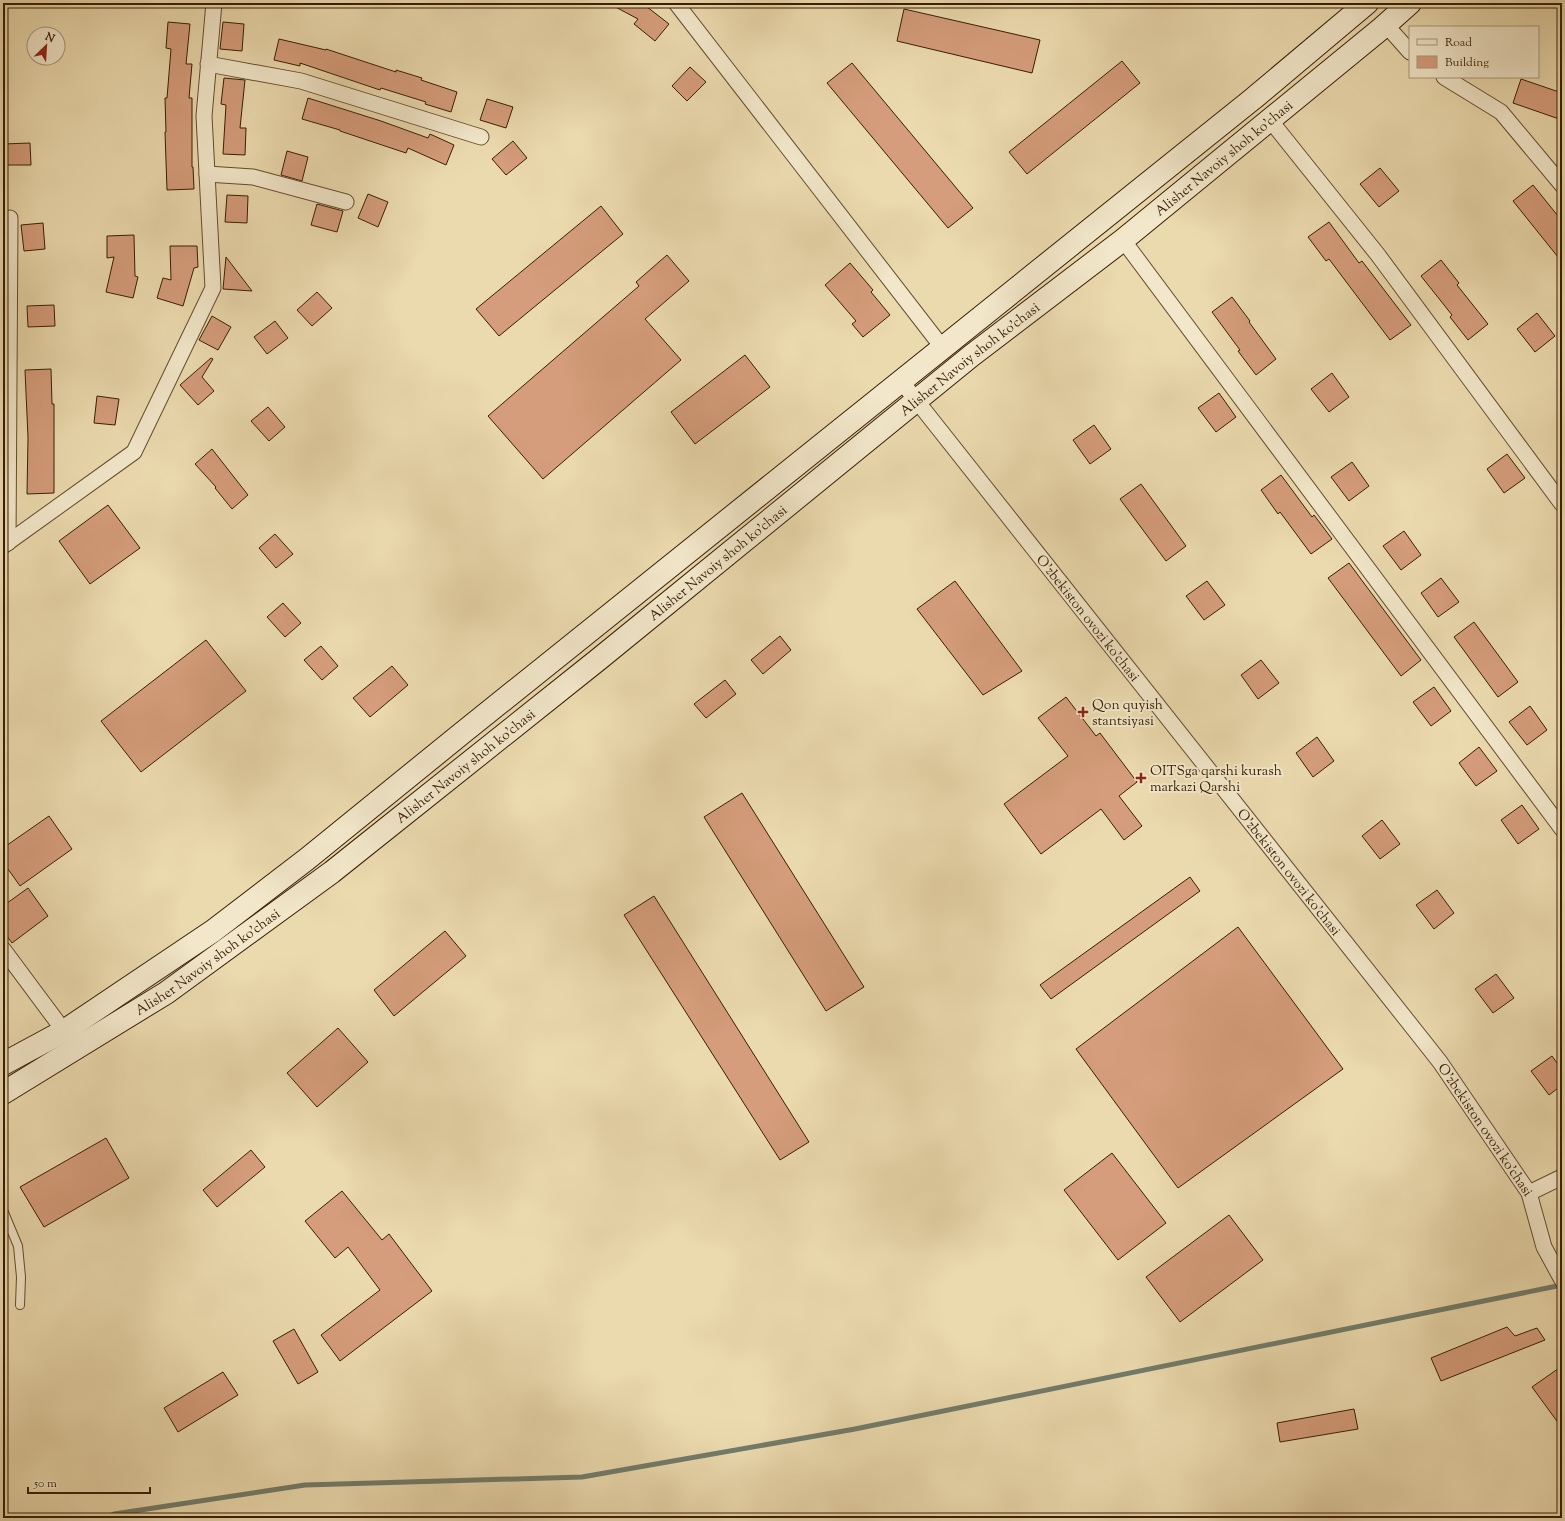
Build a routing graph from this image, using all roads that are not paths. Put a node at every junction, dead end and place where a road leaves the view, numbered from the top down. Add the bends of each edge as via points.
1 (214, 3) edge
2 (676, 3) edge
3 (1367, 3) edge
4 (1410, 3) edge
5 (1386, 25) junction
6 (1409, 51) edge
7 (208, 64) junction
8 (1446, 78) edge
9 (1270, 120) junction
10 (481, 137) dead end
11 (207, 174) junction
12 (1562, 185) edge
13 (346, 202) dead end
14 (10, 218) dead end
15 (1123, 240) junction
16 (942, 347) junction
17 (901, 381) junction
18 (917, 400) junction
19 (1562, 504) edge
20 (5, 545) edge
21 (1562, 829) edge
22 (3, 950) edge
23 (64, 1031) junction
24 (3, 1064) edge
25 (3, 1093) edge
26 (1562, 1177) edge
27 (1529, 1193) junction
28 (3, 1210) edge
29 (1562, 1280) edge
30 (20, 1304) dead end

1 - 7 street
2 - 16 street
3 - 16 main road, Alisher Navoiy shoh ko'chasi via 1254,98
4 - 5 main road, Alisher Navoiy shoh ko'chasi
5 - 6 street
5 - 9 main road, Alisher Navoiy shoh ko'chasi
7 - 10 street via 301,81
7 - 11 street via 204,116
8 - 12 street via 1501,112
9 - 15 main road, Alisher Navoiy shoh ko'chasi
9 - 19 street via 1378,256
11 - 13 street via 253,177
11 - 20 street via 213,288 134,452
14 - 20 street
15 - 18 main road, Alisher Navoiy shoh ko'chasi
15 - 21 street
16 - 17 main road, Alisher Navoiy shoh ko'chasi
17 - 18 street, O'zbekiston ovozi ko'chasi
17 - 23 main road, Alisher Navoiy shoh ko'chasi via 308,859 213,931
18 - 25 main road, Alisher Navoiy shoh ko'chasi via 332,872 166,993
18 - 27 street, O'zbekiston ovozi ko'chasi via 1440,1062
22 - 23 street
23 - 24 main road, Alisher Navoiy shoh ko'chasi
26 - 27 street
27 - 29 street, O'zbekiston ovozi ko'chasi via 1544,1247
28 - 30 lane via 18,1246

